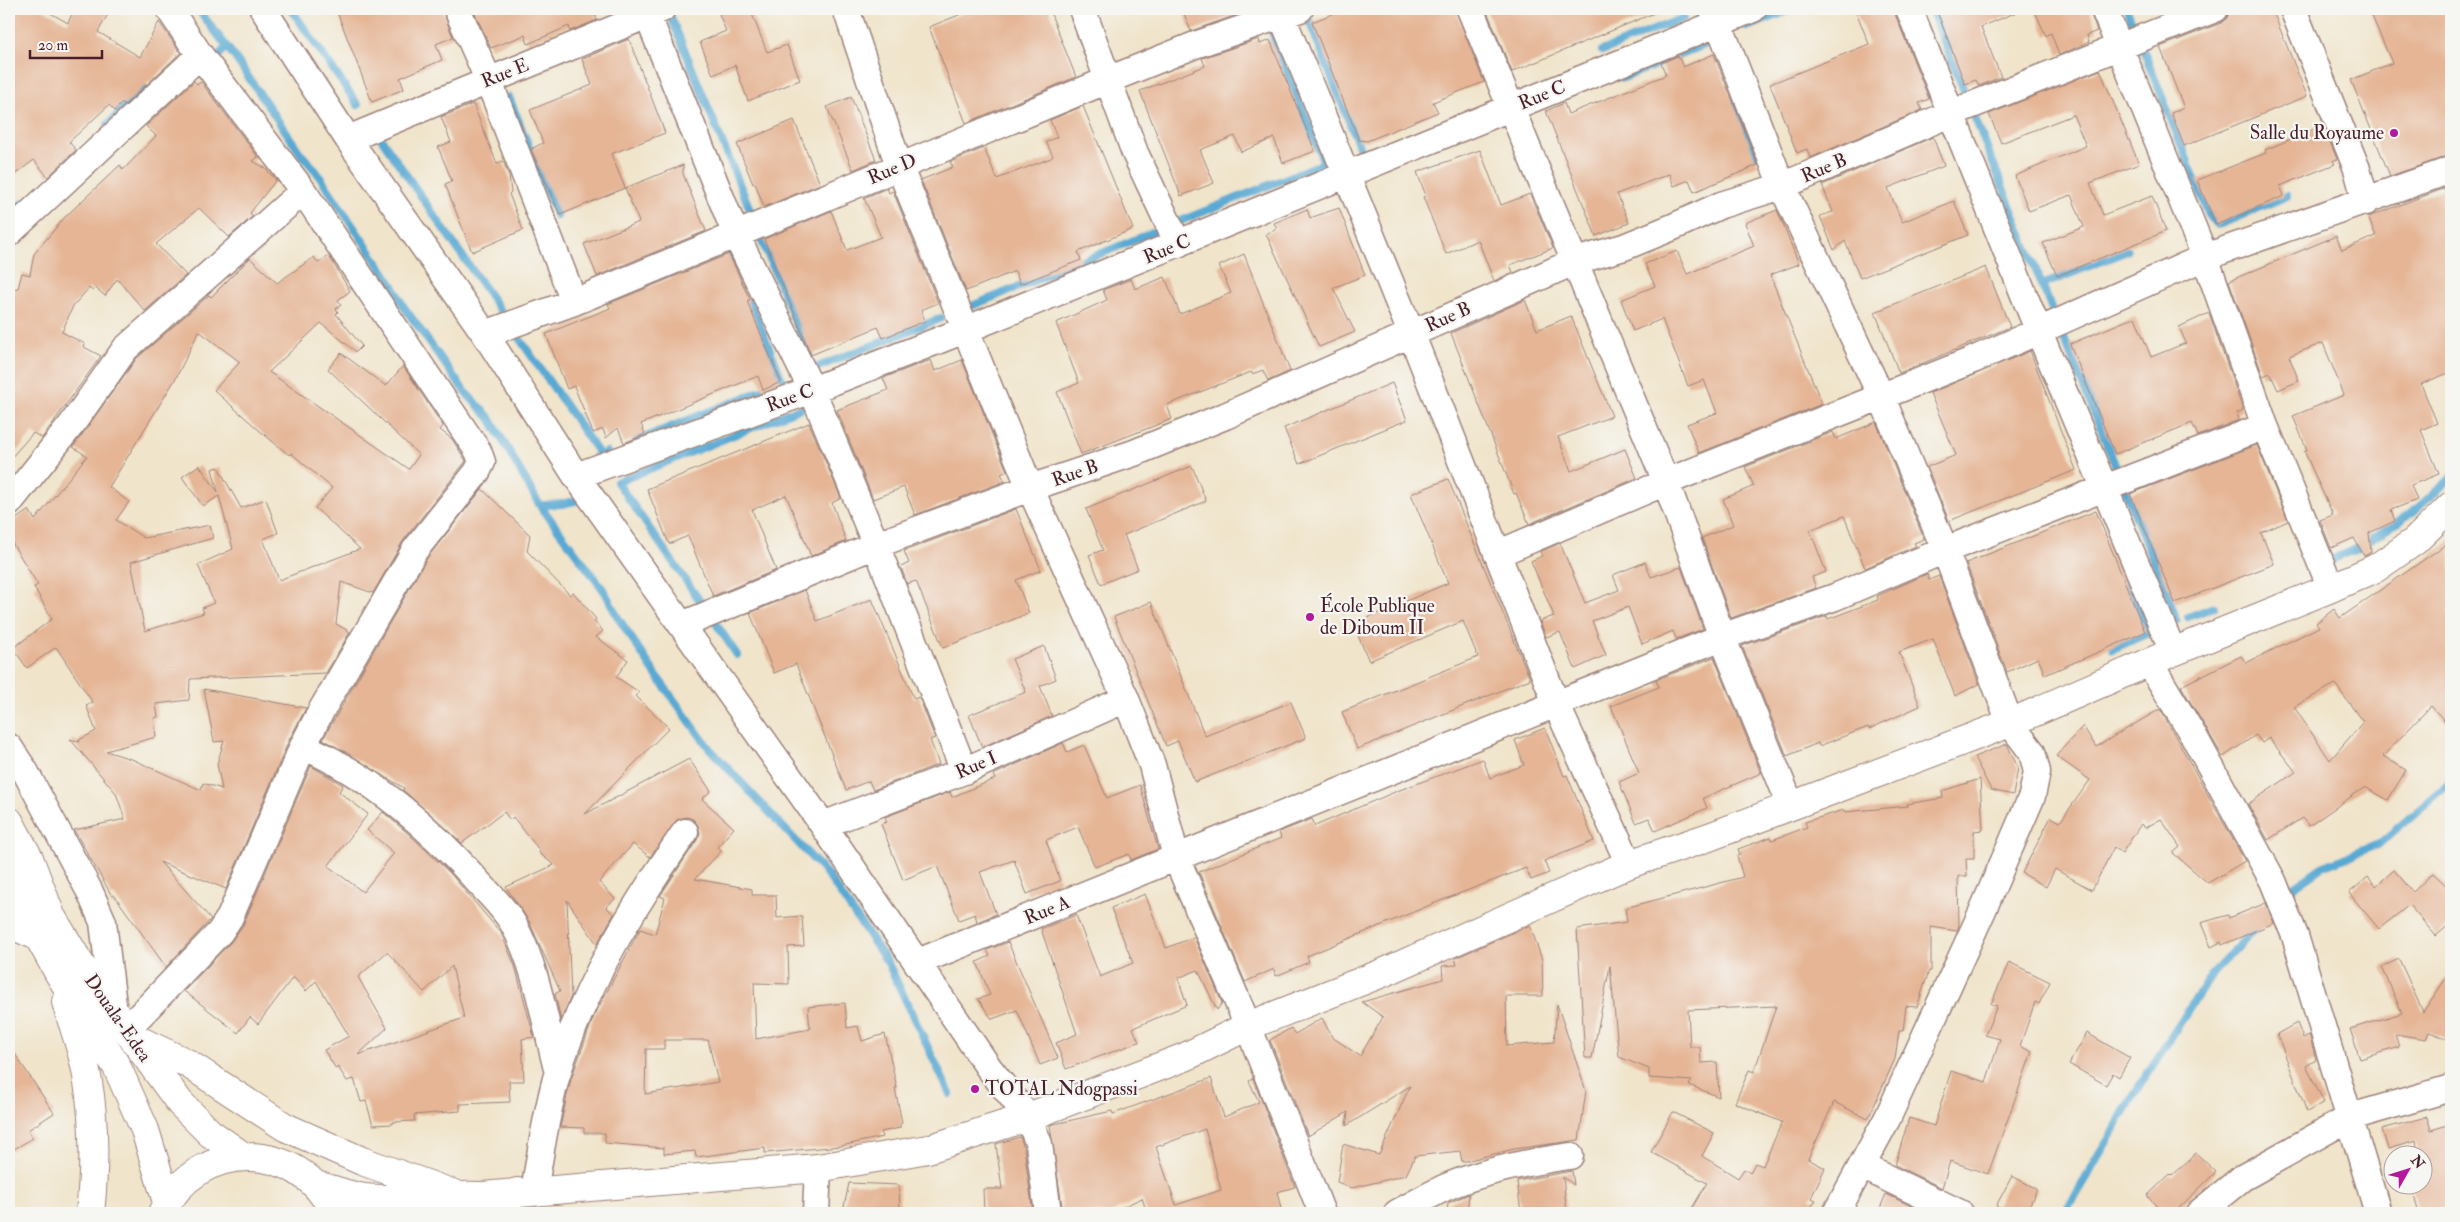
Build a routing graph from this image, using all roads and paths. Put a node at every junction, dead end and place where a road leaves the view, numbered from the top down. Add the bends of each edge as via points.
1 (169, 9) edge
2 (263, 9) edge
3 (457, 9) edge
4 (846, 9) edge
5 (1082, 9) edge
6 (1470, 9) edge
7 (1753, 9) edge
8 (1909, 9) edge
9 (2104, 9) edge
10 (2215, 9) edge
11 (2293, 9) edge
12 (652, 11) edge
13 (1287, 11) edge
14 (1716, 16) edge
15 (2120, 47) junction
16 (200, 55) junction
17 (488, 79) junction
18 (1108, 80) junction
19 (1510, 108) junction
20 (1952, 113) junction
21 (348, 139) junction
22 (899, 166) junction
23 (2451, 170) edge
24 (1347, 174) junction
25 (1782, 186) junction
26 (303, 191) junction
27 (2366, 202) junction
28 (9, 233) edge
29 (736, 235) junction
30 (1178, 244) junction
31 (2205, 257) junction
32 (1576, 261) junction
33 (574, 302) junction
34 (965, 330) junction
35 (2039, 332) junction
36 (1411, 333) junction
37 (485, 334) junction
38 (812, 390) junction
39 (1882, 398) junction
40 (2265, 426) junction
41 (576, 476) junction
42 (1666, 482) junction
43 (1030, 488) junction
44 (2104, 489) junction
45 (9, 503) edge
46 (2451, 506) edge
47 (876, 545) junction
48 (1945, 550) junction
49 (1497, 554) junction
50 (2331, 588) junction
51 (682, 625) junction
52 (1722, 637) junction
53 (2161, 657) junction
54 (1126, 699) junction
55 (1556, 706) junction
56 (2010, 723) junction
57 (303, 746) junction
58 (9, 748) edge
59 (964, 771) junction
60 (1792, 806) junction
61 (9, 821) edge
62 (823, 825) junction
63 (684, 832) dead end
64 (1176, 857) junction
65 (1629, 864) junction
66 (9, 866) edge
67 (9, 882) edge
68 (9, 924) edge
69 (45, 927) junction
70 (918, 962) junction
71 (58, 972) junction
72 (1248, 1026) junction
73 (123, 1027) junction
74 (558, 1073) junction
75 (2451, 1088) edge
76 (1028, 1117) junction
77 (2350, 1117) junction
78 (1570, 1156) dead end
79 (244, 1157) junction
80 (1862, 1166) junction
81 (818, 1168) junction
82 (316, 1185) junction
83 (525, 1192) junction
84 (477, 1201) edge
85 (165, 1208) edge
86 (90, 1213) edge
87 (334, 1213) edge
88 (436, 1213) edge
89 (816, 1213) edge
90 (1048, 1213) edge
91 (1322, 1213) edge
92 (1396, 1213) edge
93 (1836, 1213) edge
94 (1960, 1213) edge
95 (2199, 1213) edge
96 (2378, 1213) edge

1 - 16 street
2 - 21 street
3 - 17 street
4 - 22 street
5 - 18 street
6 - 19 street
7 - 14 street, Rue C
8 - 20 street
9 - 15 street
10 - 15 street, Rue B
11 - 27 street via 2357,169
12 - 17 street, Rue E
12 - 29 street
13 - 18 street, Rue D
13 - 24 street
14 - 19 street, Rue C
14 - 25 street
15 - 20 street, Rue B
15 - 31 street
16 - 26 street
16 - 28 street
17 - 21 street, Rue E
17 - 33 street
18 - 22 street, Rue D
18 - 30 street via 1135,154
19 - 24 street, Rue C
19 - 32 street
20 - 25 street, Rue B
20 - 35 street
21 - 37 street
22 - 29 street, Rue D
22 - 34 street
23 - 27 street
24 - 30 street, Rue C
24 - 36 street
25 - 32 street, Rue B via 1721,205 1624,247
25 - 39 street
26 - 45 street via 125,349 72,424
26 - 57 street via 478,451 482,462 415,550
27 - 31 street
29 - 33 street, Rue D
29 - 38 street
30 - 34 street, Rue C
31 - 35 street
31 - 40 street
32 - 36 street, Rue B
32 - 42 street
33 - 37 street, Rue D
34 - 38 street, Rue C
34 - 43 street
35 - 39 street
35 - 44 street
36 - 43 street, Rue B via 1225,416 1134,453
36 - 49 street
37 - 41 street
38 - 41 street, Rue C
38 - 47 street
39 - 42 street
39 - 48 street
40 - 44 street, Rue A
40 - 50 street
41 - 51 street
42 - 49 street
42 - 52 street
43 - 47 street, Rue B
43 - 54 street
44 - 48 street, Rue A
44 - 53 street
46 - 50 main road via 2415,541 2376,568
47 - 51 street, Rue B
47 - 59 street
48 - 52 street, Rue A via 1835,597
48 - 56 street
49 - 55 street
50 - 53 main road
51 - 62 street
52 - 55 street, Rue A
52 - 60 street
53 - 56 main road
53 - 77 street via 2196,740 2273,881 2294,936
54 - 59 street, Rue I
54 - 64 street via 1152,766
55 - 64 street, Rue A
55 - 65 street
56 - 60 main road
56 - 80 street via 2032,752 2036,772 2032,796 1887,1119
57 - 73 street via 230,917 220,932
57 - 74 street via 396,803 463,864 507,913 534,974
58 - 73 street via 25,771 103,922
59 - 62 street, Rue I
60 - 65 main road
61 - 69 main road via 29,858
62 - 70 street
63 - 74 street via 639,900 597,977 567,1044
64 - 70 street, Rue A
64 - 72 street
65 - 72 main road via 1385,972
66 - 69 main road, Douala-Edea
67 - 69 main road, Douala-Edea
68 - 69 main road
69 - 71 main road, Douala-Edea
69 - 73 main road, Douala-Edea
70 - 76 street via 989,1068
71 - 85 main road, Douala-Edea via 117,1068 145,1130
71 - 86 main road via 87,1075 94,1161
72 - 76 main road via 1185,1056
72 - 91 street
73 - 79 main road, Douala-Edea via 180,1102 210,1133
73 - 84 main road via 187,1063 285,1127 362,1161
74 - 83 street
75 - 77 street
76 - 81 main road via 928,1149
76 - 90 street via 1039,1144
77 - 95 street via 2242,1178
77 - 96 street
78 - 92 street via 1477,1176
79 - 82 main road via 283,1163
79 - 85 main road via 224,1160 191,1176
80 - 93 street
80 - 94 street
81 - 83 main road
81 - 89 street
82 - 84 main road via 365,1198
82 - 87 main road
83 - 84 main road
84 - 88 main road

